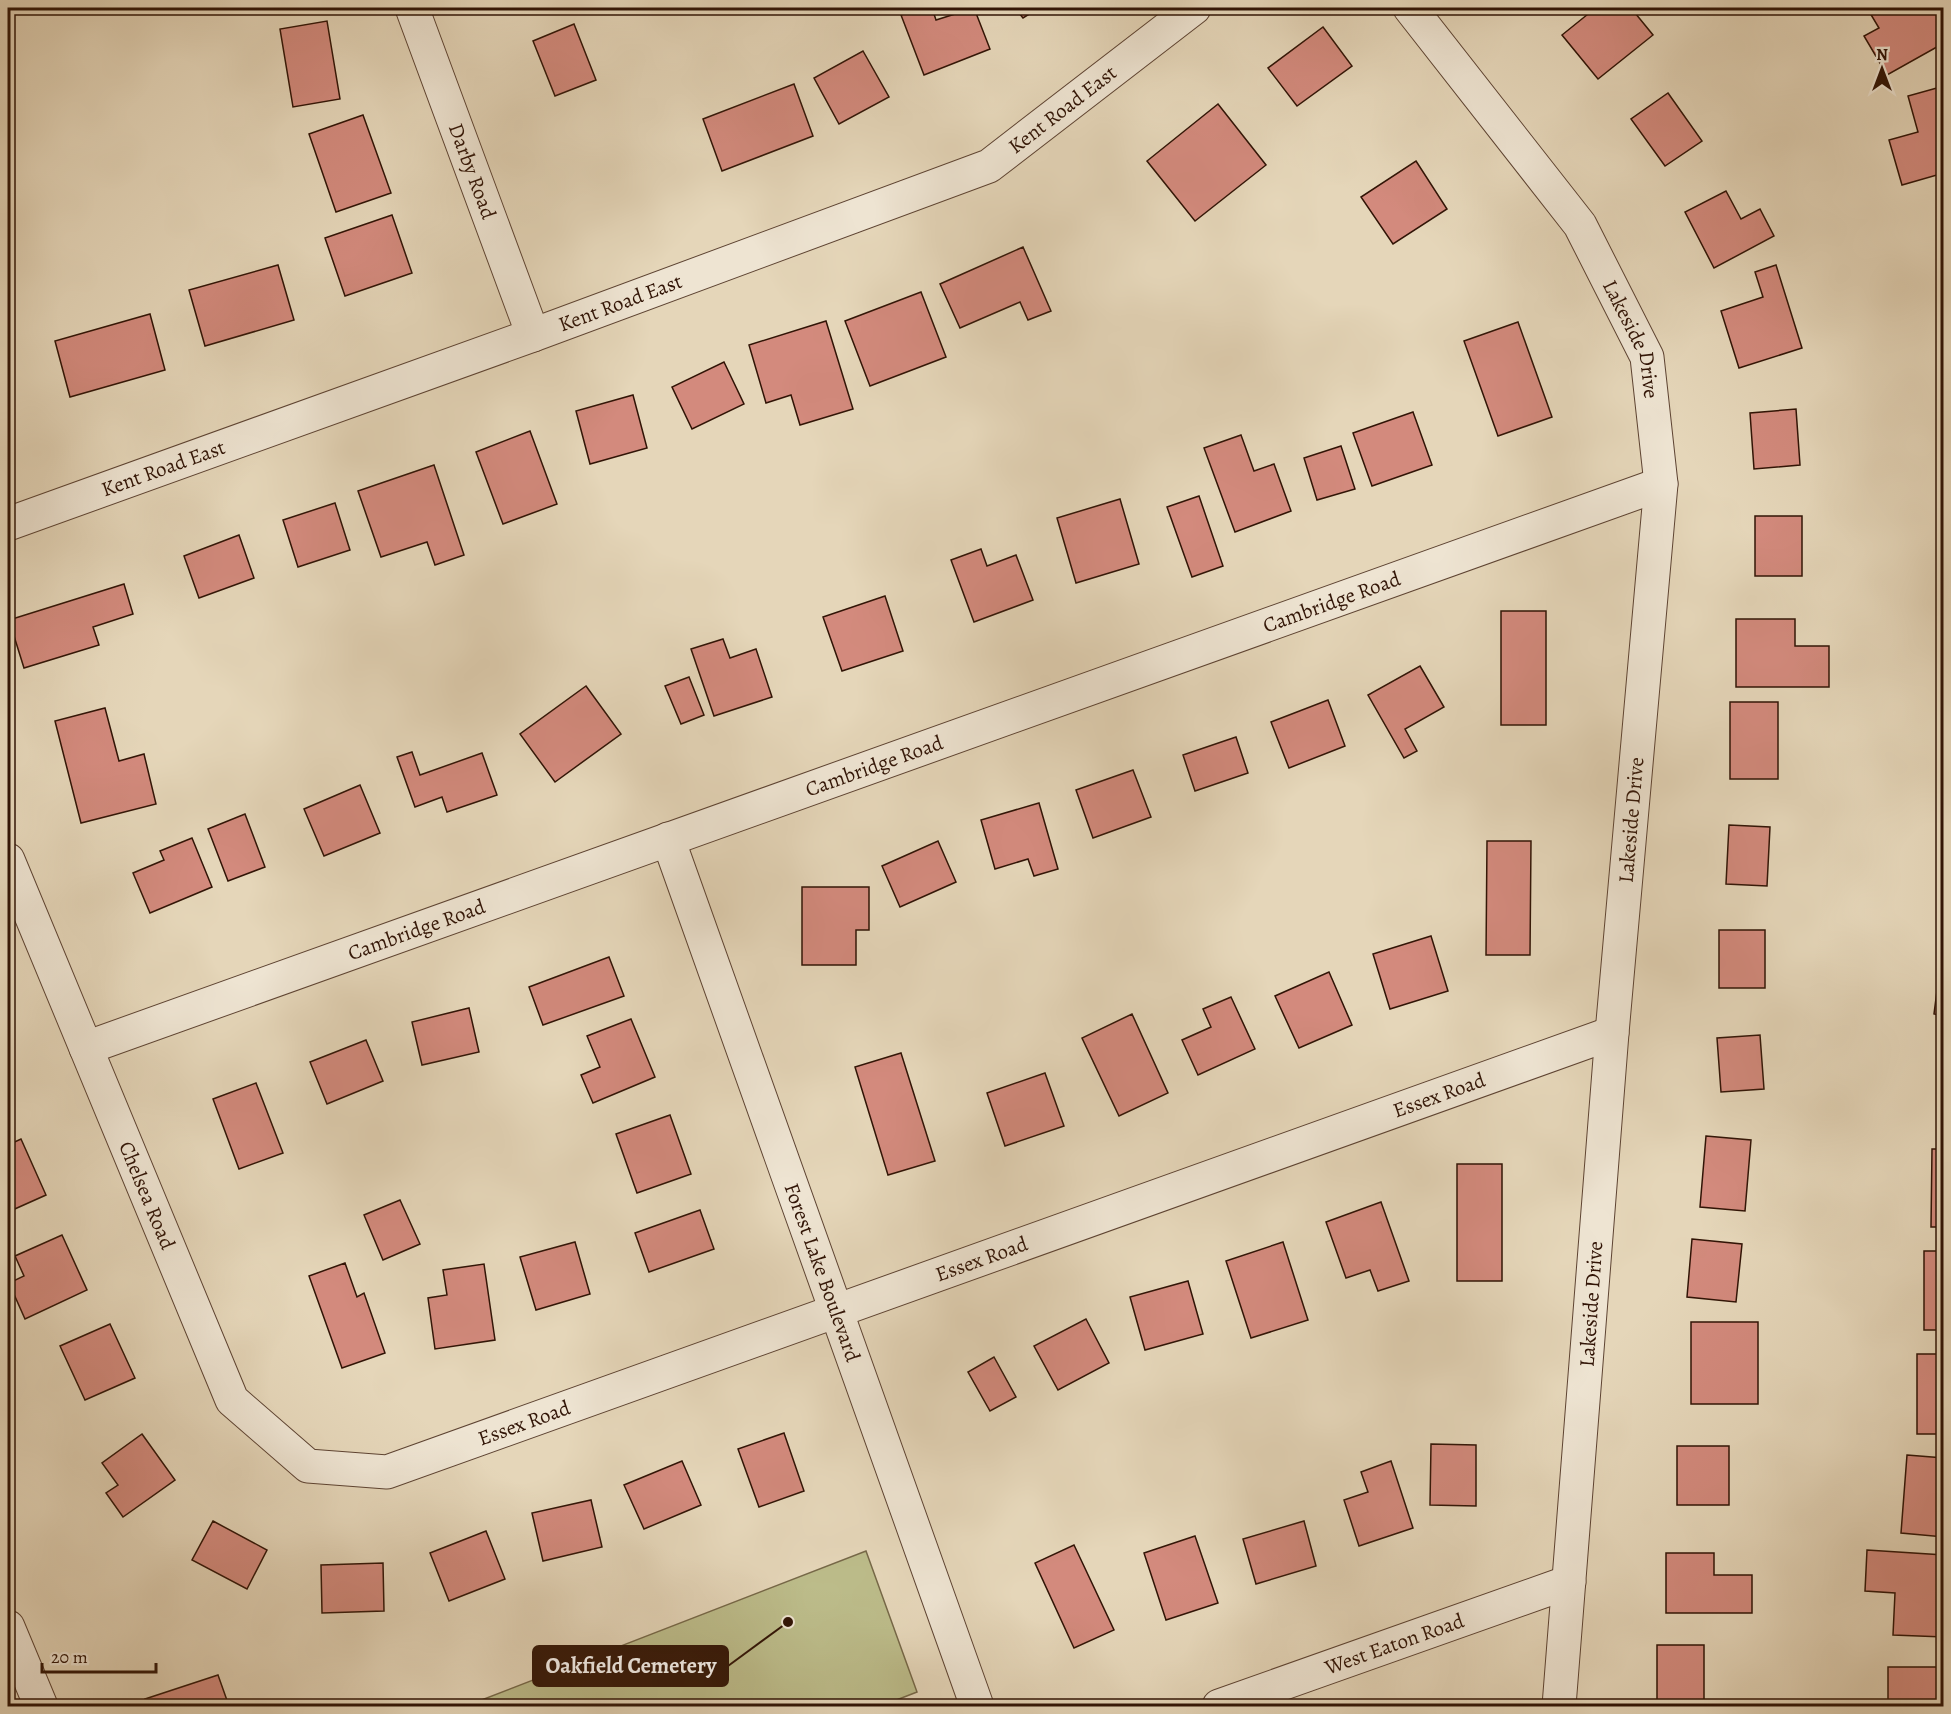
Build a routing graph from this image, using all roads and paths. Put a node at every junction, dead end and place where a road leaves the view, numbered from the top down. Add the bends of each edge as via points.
1 (412, 8) edge
2 (1194, 8) edge
3 (1410, 8) edge
4 (533, 335) junction
5 (1661, 484) junction
6 (8, 524) edge
7 (668, 839) junction
8 (8, 860) edge
9 (1612, 1033) junction
10 (86, 1048) junction
11 (837, 1310) junction
12 (350, 1469) joint
13 (1569, 1582) junction
14 (8, 1628) edge
15 (40, 1707) edge
16 (976, 1707) edge
17 (1219, 1707) edge
18 (1559, 1707) edge

1 - 4 street, Darby Road
2 - 4 street, Kent Road East via 989,166
3 - 5 street, Lakeside Drive via 1580,225 1647,357
4 - 6 street, Kent Road East
5 - 7 street, Cambridge Road
5 - 9 street, Lakeside Drive
7 - 10 street, Cambridge Road
7 - 11 street, Forest Lake Boulevard
8 - 10 street, Chelsea Road
9 - 11 street, Essex Road
9 - 13 street, Lakeside Drive
10 - 12 street, Chelsea Road via 232,1400 308,1466
11 - 12 street, Essex Road via 387,1472
11 - 16 street, Forest Lake Boulevard
13 - 17 street, West Eaton Road
13 - 18 street, Lakeside Drive
14 - 15 street

